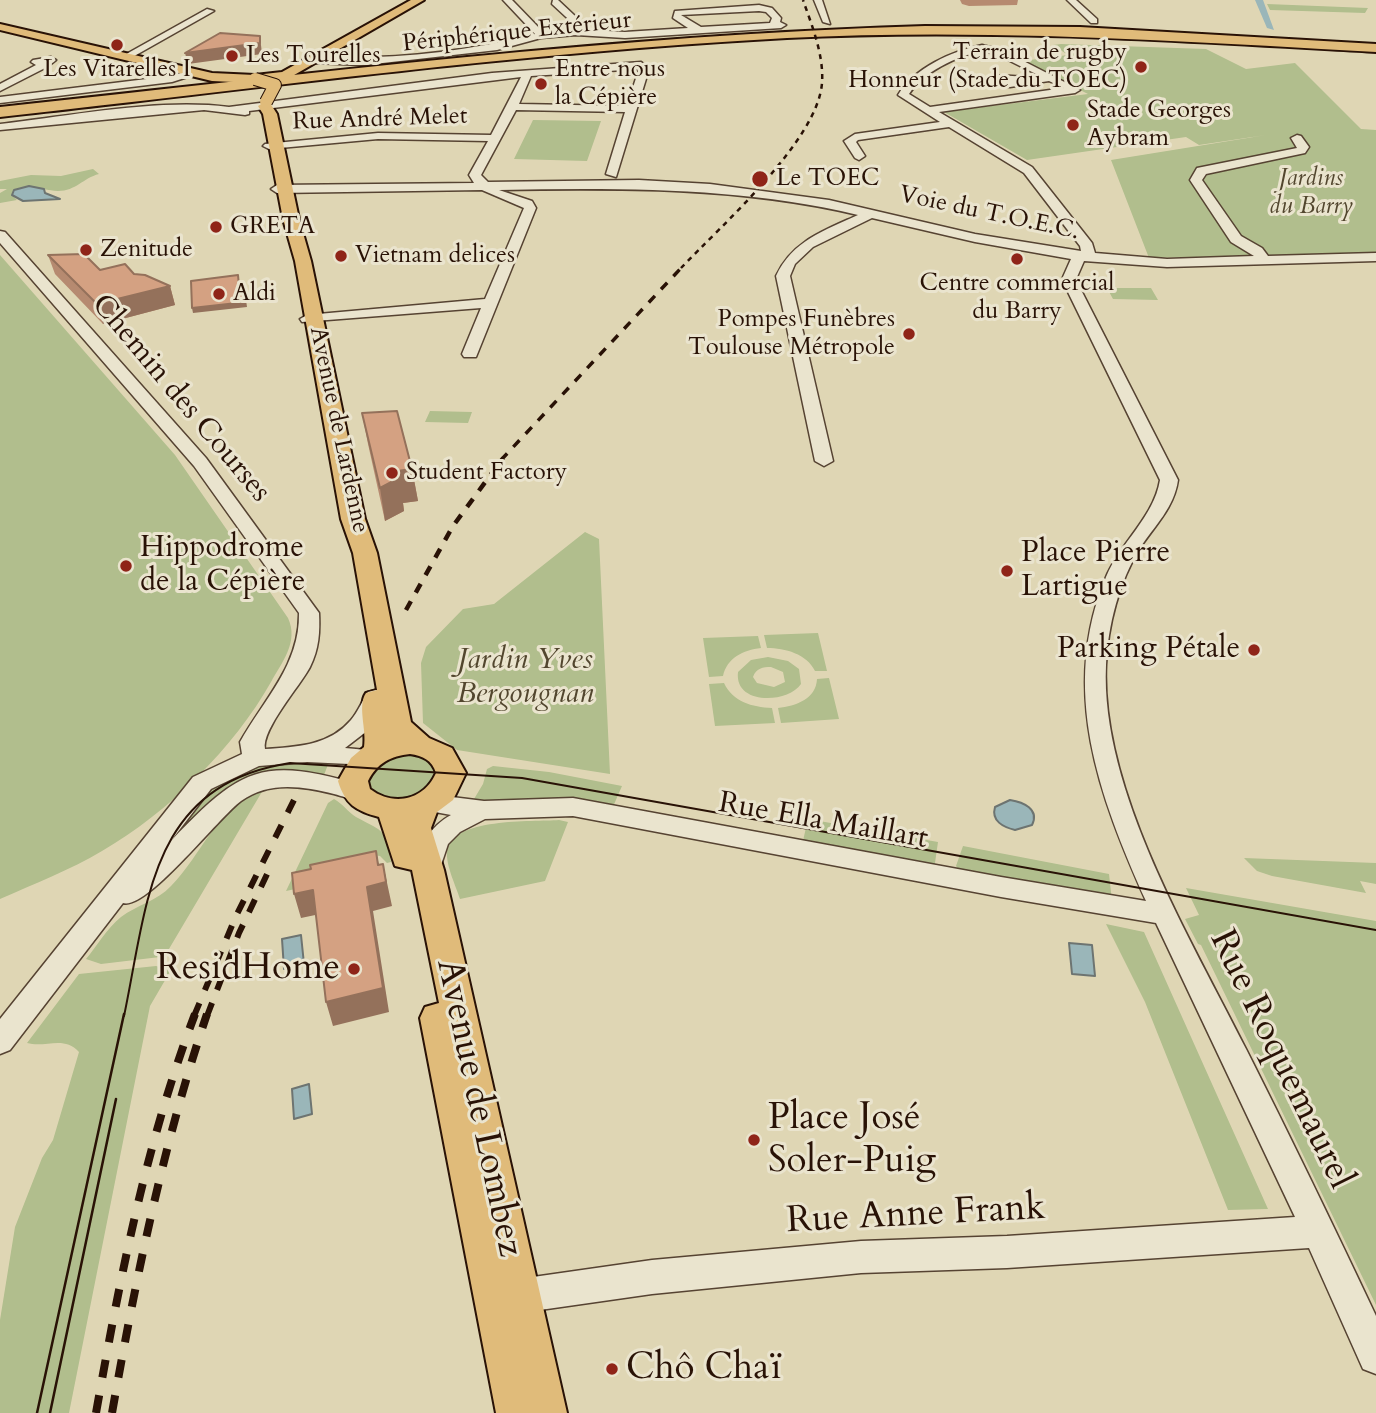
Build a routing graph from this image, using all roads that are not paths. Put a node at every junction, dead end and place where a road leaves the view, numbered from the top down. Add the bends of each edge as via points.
1 (419, 0) edge
2 (506, 0) edge
3 (818, 0) edge
4 (1071, 0) edge
5 (555, 2) dead end
6 (664, 9) dead end
7 (210, 11) dead end
8 (678, 13) junction
9 (827, 22) dead end
10 (1094, 22) dead end
11 (0, 26) edge
12 (698, 29) junction
13 (587, 32) junction
14 (541, 35) junction
15 (1157, 40) junction
16 (1376, 48) edge
17 (1376, 54) edge
18 (126, 57) junction
19 (1307, 59) dead end
20 (312, 60) junction
21 (44, 65) dead end
22 (193, 72) junction
23 (522, 73) junction
24 (275, 78) junction
25 (1050, 78) junction
26 (1022, 81) dead end
27 (0, 88) edge
28 (0, 100) edge
29 (512, 107) junction
30 (631, 109) junction
31 (264, 110) junction
32 (928, 110) junction
33 (0, 112) edge
34 (0, 117) edge
35 (949, 124) junction
36 (0, 127) edge
37 (494, 138) junction
38 (1297, 138) dead end
39 (273, 146) junction
40 (859, 156) dead end
41 (612, 174) dead end
42 (486, 186) junction
43 (283, 188) junction
44 (528, 204) joint
45 (873, 213) junction
46 (0, 235) edge
47 (1079, 247) junction
48 (1375, 258) edge
49 (1265, 261) junction
50 (491, 303) junction
51 (310, 318) junction
52 (470, 354) dead end
53 (824, 461) dead end
54 (376, 697) junction
55 (419, 745) junction
56 (307, 754) junction
57 (374, 754) junction
58 (255, 758) junction
59 (356, 792) junction
60 (434, 797) junction
61 (477, 808) junction
62 (391, 811) junction
63 (428, 870) junction
64 (1164, 914) junction
65 (89, 930) junction
66 (0, 1041) edge
67 (1318, 1231) junction
68 (519, 1296) junction
69 (1376, 1356) edge
70 (519, 1413) edge
71 (544, 1413) edge

1 - 20 main road
2 - 14 street
3 - 9 street
4 - 10 street
5 - 13 street
6 - 8 street
7 - 18 street
8 - 12 street via 686,24
8 - 12 street via 759,8 769,10 778,25
11 - 18 main road
12 - 13 street via 625,35
13 - 14 street
14 - 20 street via 509,45 365,62
15 - 17 highway
15 - 19 highway via 1281,51
15 - 34 highway via 928,36 738,43
16 - 33 highway, Périphérique Extérieur via 1070,30 786,34 512,56
18 - 22 main road
20 - 24 main road
21 - 27 street
22 - 24 main road via 232,79
22 - 28 street via 172,79
23 - 29 street via 526,81
23 - 30 street via 641,65 644,69
23 - 31 street
24 - 31 main road, bridge
25 - 26 street
25 - 32 street via 1074,91
25 - 32 street via 993,50 972,49 903,92
29 - 30 street
29 - 37 street
30 - 41 street
31 - 36 street via 204,107
31 - 39 main road, Avenue de Lardenne
32 - 35 street
35 - 40 street via 855,136 850,141
35 - 47 street via 1028,170
37 - 39 street, Rue André Melet via 378,136
37 - 42 street via 475,174
38 - 49 street via 1301,151 1201,171 1196,180 1236,239
39 - 43 main road, Avenue de Lardenne
42 - 43 street, Voie du T.O.E.C.
42 - 44 street via 501,197
42 - 45 street, Voie du T.O.E.C. via 710,188
43 - 51 main road, Avenue de Lardenne
44 - 50 street
45 - 47 street, Voie du T.O.E.C. via 985,240
45 - 53 street via 807,245 789,261 783,276
46 - 58 street, Chemin des Courses via 193,454 309,613 309,642 292,681 256,733 252,742
47 - 49 street, Voie du T.O.E.C. via 1167,263
47 - 64 street, Rue Roquemaurel via 1070,277 1073,288 1169,480 1167,497 1134,541 1111,591 1100,630 1095,678 1106,772
48 - 49 street, Voie du T.O.E.C.
50 - 51 street
50 - 52 street
51 - 54 main road, Avenue de Lardenne
51 - 55 main road, Avenue de Lardenne via 365,553 398,726
54 - 56 street via 354,733
54 - 57 main road, Avenue de Lardenne via 381,734
55 - 57 main road via 394,746
55 - 60 main road via 444,755 451,773
56 - 57 street
56 - 58 street
57 - 59 main road via 356,774
58 - 65 street via 202,783
59 - 62 main road via 365,803
59 - 65 street via 292,779 264,780 238,791
60 - 61 street, Rue Ella Maillart
60 - 62 main road
60 - 63 main road, Avenue de Lombez via 415,828
61 - 63 street via 437,838
61 - 64 street, Rue Ella Maillart via 573,807
62 - 70 main road, Avenue de Lombez via 402,835
63 - 68 main road, Avenue de Lombez
64 - 67 street, Rue Roquemaurel
65 - 66 street
67 - 68 street, Rue Anne Frank via 1004,1252 861,1256
67 - 69 street, Rue Roquemaurel
68 - 71 main road, Avenue de Lombez

